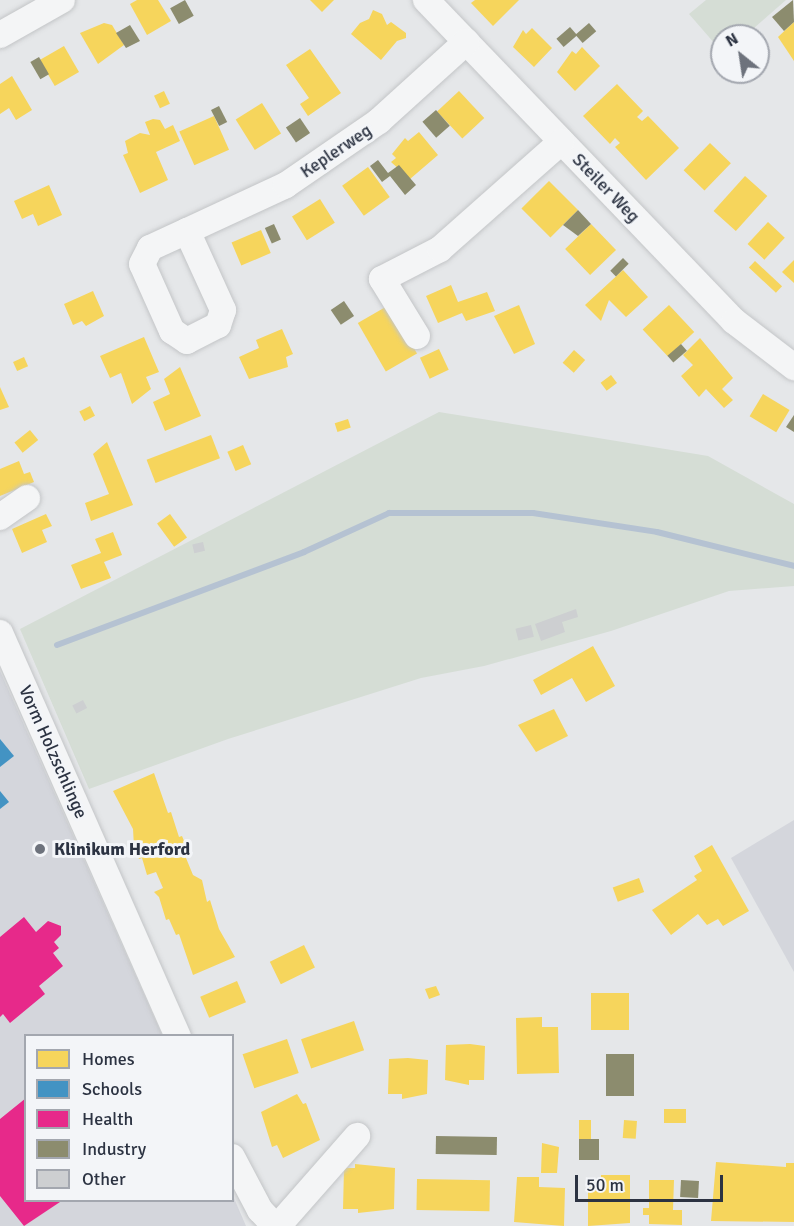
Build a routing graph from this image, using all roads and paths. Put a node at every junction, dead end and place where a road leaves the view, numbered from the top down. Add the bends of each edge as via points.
1 (62, 0) edge
2 (426, 0) edge
3 (0, 35) edge
4 (466, 42) junction
5 (561, 142) junction
6 (187, 231) dead end
7 (417, 336) dead end
8 (794, 367) edge
9 (27, 498) dead end
10 (0, 517) edge
11 (0, 633) edge
12 (178, 1034) edge
13 (357, 1136) dead end
14 (234, 1161) edge
15 (277, 1226) edge

1 - 3 street
2 - 4 street, Steiler Weg
4 - 5 street, Steiler Weg
4 - 6 street, Keplerweg via 379,121 330,156 286,185
5 - 7 street via 440,249 382,279
5 - 8 street, Steiler Weg via 735,321
9 - 10 street
11 - 12 street, Vorm Holzschlinge
13 - 15 street
14 - 15 street via 260,1210

